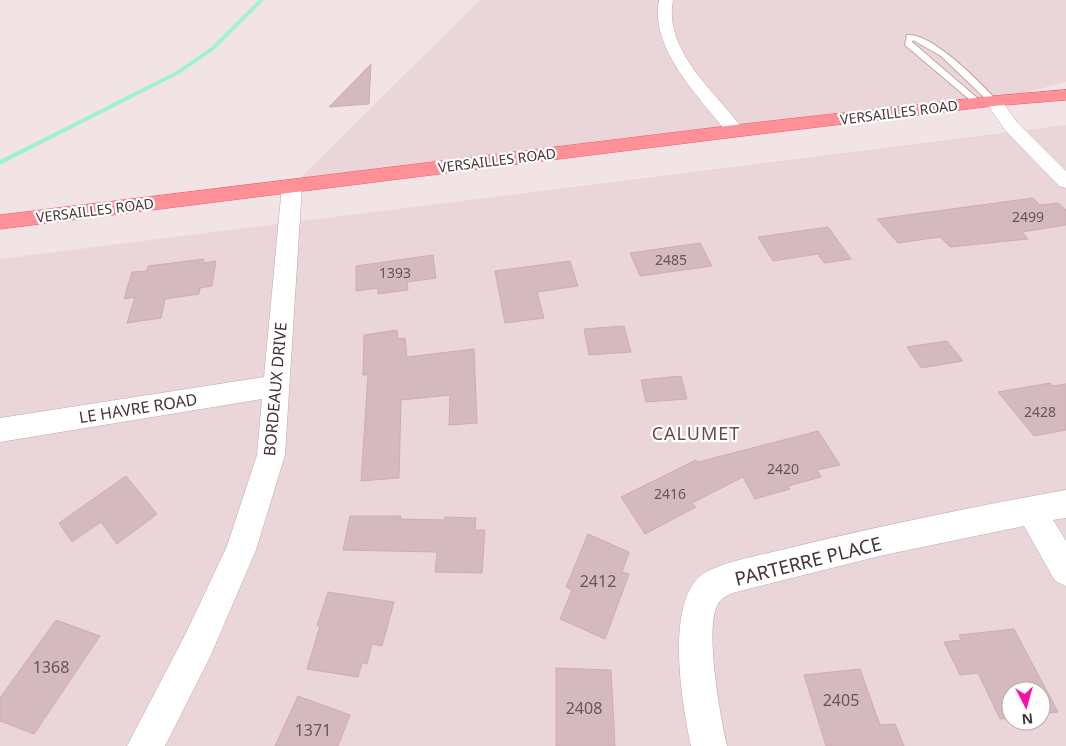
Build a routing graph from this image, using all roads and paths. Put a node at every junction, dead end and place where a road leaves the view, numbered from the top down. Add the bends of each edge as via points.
1 (666, 0) edge
2 (1066, 82) edge
3 (1066, 95) edge
4 (986, 102) junction
5 (735, 131) junction
6 (1066, 182) edge
7 (292, 186) junction
8 (0, 222) edge
9 (277, 386) junction
10 (0, 430) edge
11 (1066, 504) edge
12 (1031, 510) junction
13 (1066, 570) edge
14 (145, 746) edge
15 (709, 746) edge

1 - 5 street via 665,26 673,44 686,67
2 - 4 main road, VERSAILLES ROAD
3 - 4 main road, VERSAILLES ROAD
4 - 4 lane via 972,79 923,40 910,37 908,43
4 - 5 main road, VERSAILLES ROAD
4 - 6 street
5 - 7 main road, VERSAILLES ROAD
7 - 8 main road, VERSAILLES ROAD
7 - 9 street, BORDEAUX DRIVE
9 - 10 street, LE HAVRE ROAD
9 - 14 street, BORDEAUX DRIVE via 271,455 240,550 198,645
11 - 12 street, PARTERRE PLACE
12 - 13 street
12 - 15 street, PARTERRE PLACE via 822,555 729,579 708,590 700,604 695,657 702,721

